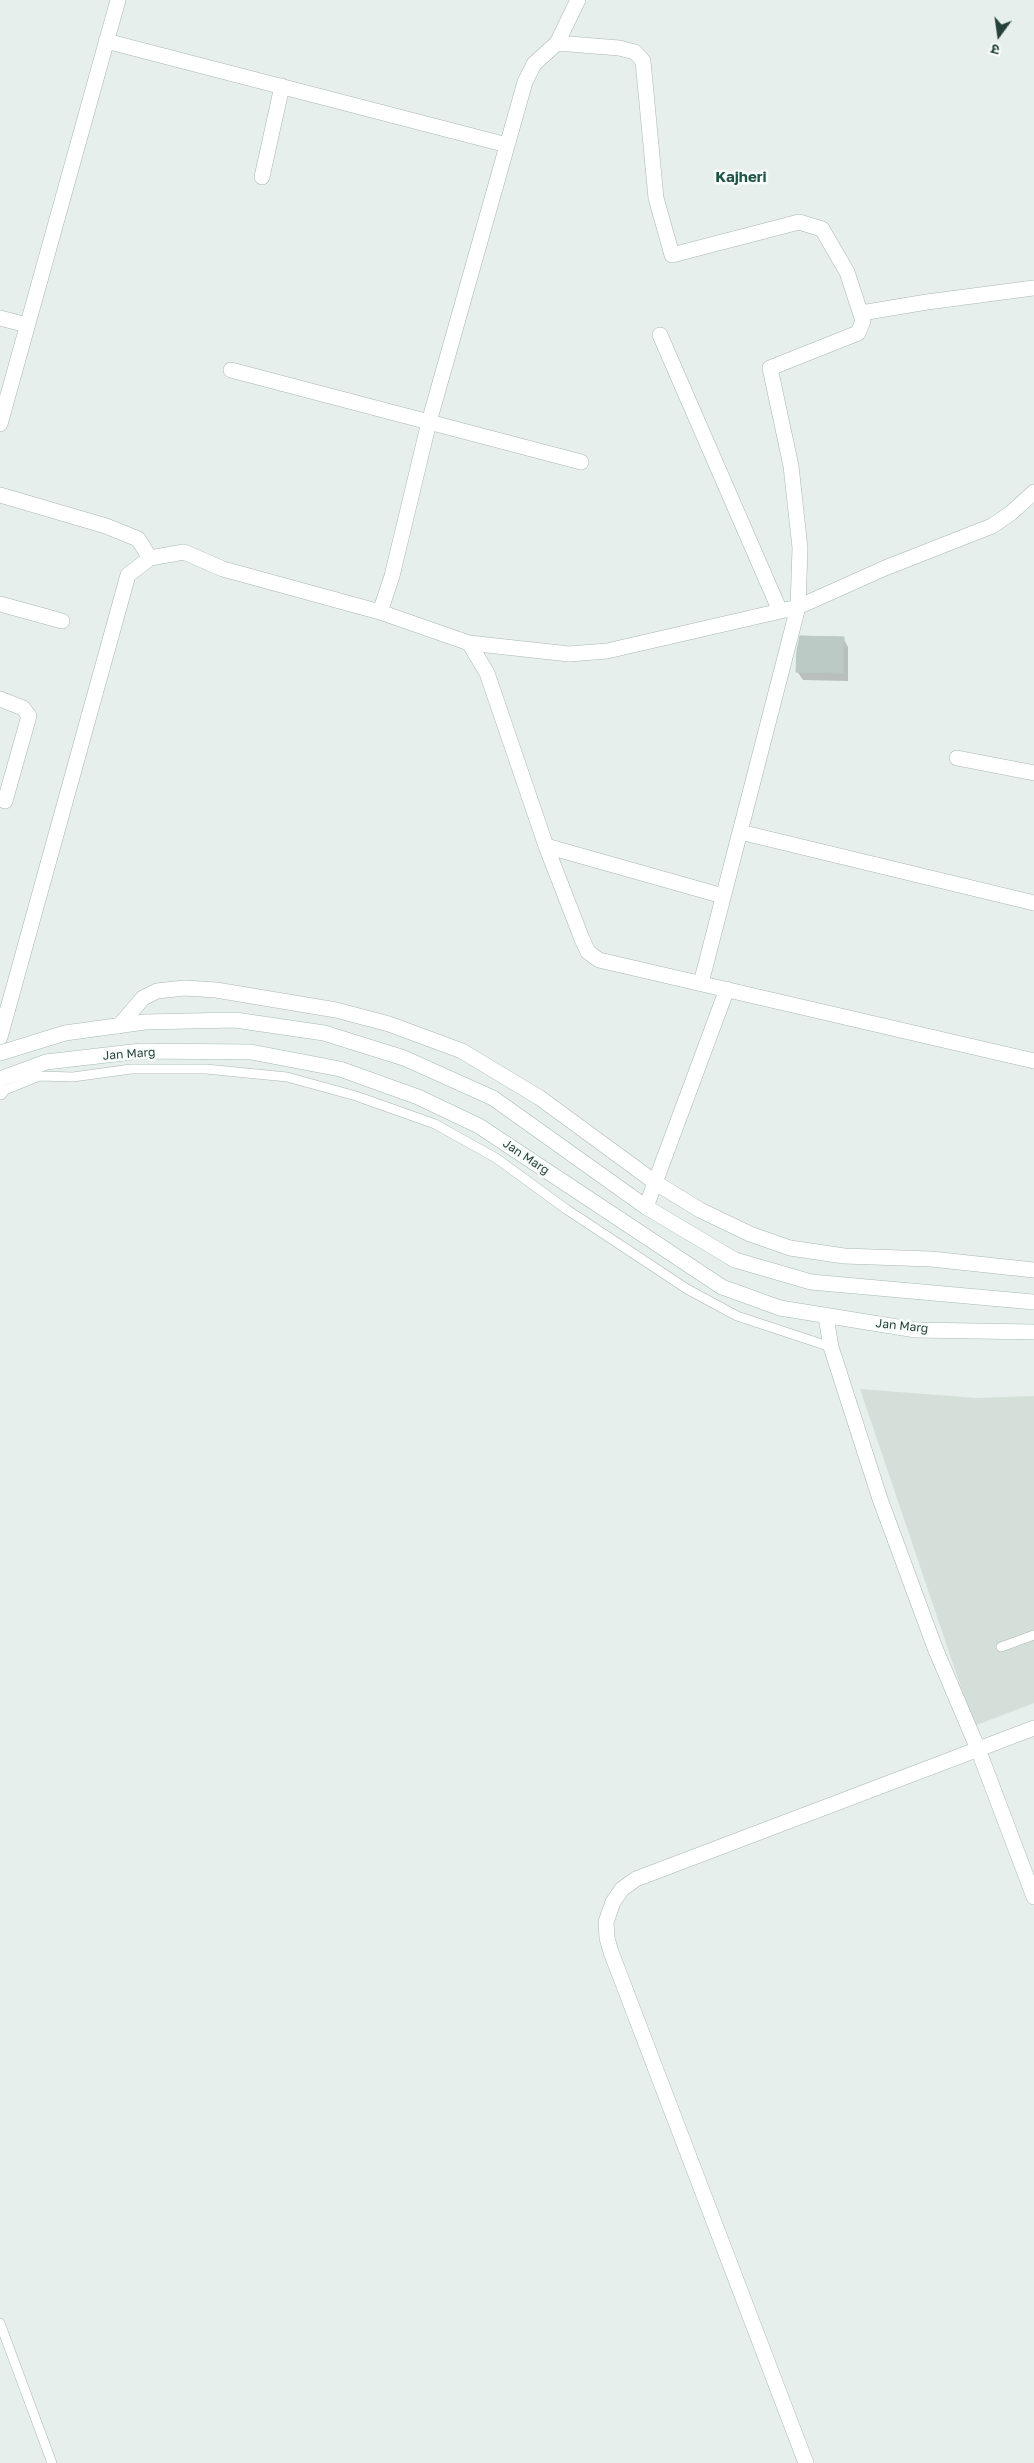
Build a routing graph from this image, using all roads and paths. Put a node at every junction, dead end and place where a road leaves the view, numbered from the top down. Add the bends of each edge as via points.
1 (118, 0) edge
2 (578, 0) edge
3 (106, 42) junction
4 (556, 42) junction
5 (282, 86) junction
6 (507, 145) junction
7 (262, 177) dead end
8 (1034, 288) edge
9 (861, 313) junction
10 (0, 318) edge
11 (27, 325) junction
12 (660, 335) dead end
13 (231, 370) dead end
14 (430, 422) junction
15 (0, 424) edge
16 (581, 462) dead end
17 (1034, 492) edge
18 (0, 495) edge
19 (150, 558) junction
20 (0, 604) edge
21 (798, 607) junction
22 (780, 611) junction
23 (380, 612) junction
24 (62, 620) dead end
25 (469, 643) junction
26 (0, 700) edge
27 (957, 758) dead end
28 (1034, 773) edge
29 (5, 801) dead end
30 (740, 832) junction
31 (546, 846) junction
32 (722, 896) junction
33 (1034, 903) edge
34 (701, 983) junction
35 (727, 989) junction
36 (119, 1026) junction
37 (0, 1037) edge
38 (0, 1052) edge
39 (1034, 1061) edge
40 (0, 1079) edge
41 (0, 1092) edge
42 (656, 1183) junction
43 (646, 1207) junction
44 (1034, 1270) edge
45 (1034, 1302) edge
46 (826, 1317) junction
47 (1034, 1332) edge
48 (831, 1347) junction
49 (1034, 1635) edge
50 (1001, 1647) dead end
51 (1034, 1728) edge
52 (978, 1749) junction
53 (1034, 1897) edge
54 (0, 2323) edge
55 (52, 2463) edge
56 (806, 2463) edge

1 - 3 street
2 - 4 street
3 - 5 street
3 - 11 street
4 - 6 street via 534,64
4 - 9 street via 619,48 635,52 643,61 656,198 672,254 799,222 811,224 822,229 847,272
5 - 6 street
5 - 7 street
6 - 14 street
8 - 9 street
9 - 21 street via 864,321 858,333 770,368 791,466 800,548
10 - 11 street
11 - 15 street
12 - 22 street
13 - 14 street
14 - 16 street
14 - 23 street
17 - 21 street via 992,526
18 - 19 street via 106,526 138,539
19 - 23 street via 184,552 223,569
19 - 37 street via 128,575
20 - 24 street
21 - 22 street
21 - 30 street
22 - 25 street via 606,651 569,654
23 - 25 street
25 - 31 street via 487,673
26 - 29 street via 23,708 29,716
27 - 28 street
30 - 32 street
30 - 33 street
31 - 32 street
31 - 34 street via 588,952 599,960
32 - 34 street
34 - 35 street
35 - 39 street
35 - 42 street
36 - 38 street via 65,1033
36 - 42 street via 143,998 158,991 185,988 278,999 389,1024 478,1060 540,1098
36 - 43 street via 145,1022 235,1020 324,1033 404,1058 493,1098
40 - 46 street, Jan Marg via 46,1062 141,1051 251,1052 340,1069 418,1097 478,1126 722,1287 780,1308
41 - 48 lane via 39,1076 206,1069 287,1077 356,1096 435,1124 496,1158 678,1284 737,1316
42 - 43 street
42 - 44 street via 700,1210 750,1234 790,1248 844,1256 931,1259
43 - 45 street via 735,1260 811,1282
46 - 47 street, Jan Marg via 916,1330
46 - 48 street
48 - 52 street via 883,1508 935,1648
49 - 50 lane
51 - 52 street
52 - 53 street
52 - 56 street via 636,1879 622,1889 606,1922 611,1952
54 - 55 lane

